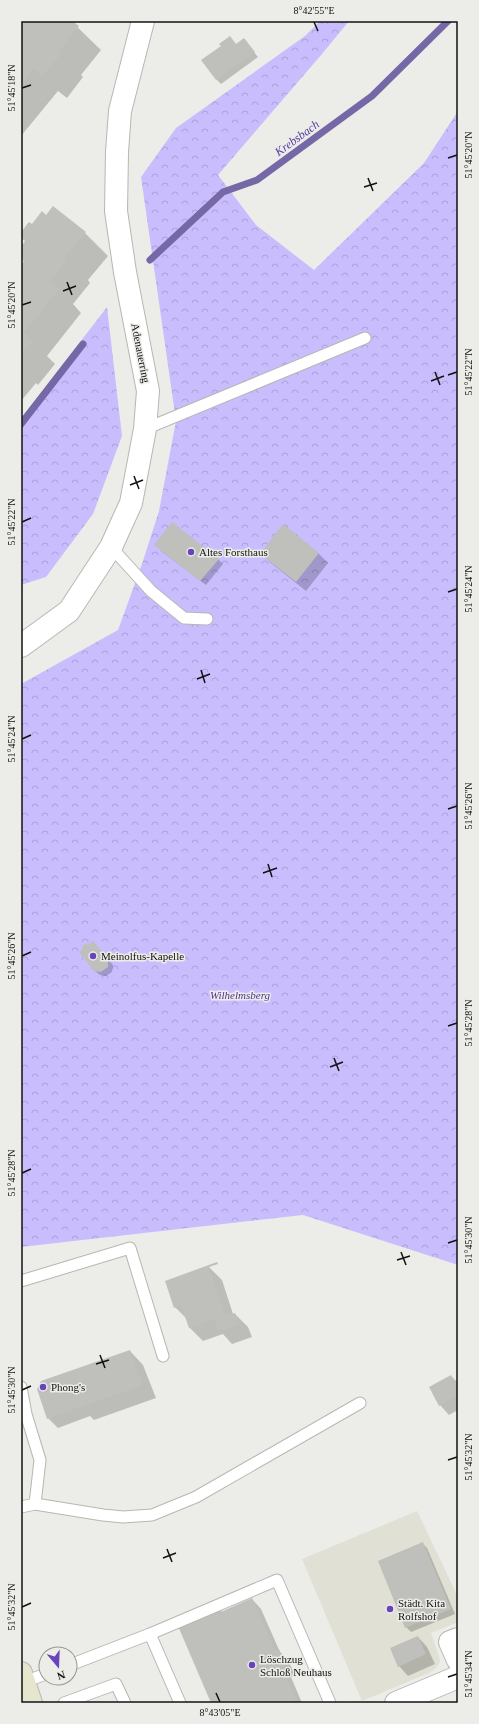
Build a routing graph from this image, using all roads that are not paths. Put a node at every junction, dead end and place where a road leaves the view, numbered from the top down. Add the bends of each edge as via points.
1 (143, 21) edge
2 (364, 338) dead end
3 (145, 428) junction
4 (111, 547) junction
5 (207, 618) dead end
6 (21, 646) edge
7 (21, 1281) edge
8 (163, 1356) dead end
9 (21, 1387) edge
10 (360, 1403) dead end
11 (23, 1414) edge
12 (35, 1504) junction
13 (21, 1507) edge
14 (150, 1634) junction
15 (458, 1639) edge
16 (458, 1660) edge
17 (78, 1662) edge
18 (38, 1675) edge
19 (458, 1677) edge
20 (22, 1678) edge
21 (31, 1703) edge
22 (64, 1703) edge
23 (125, 1703) edge
24 (180, 1703) edge
25 (330, 1703) edge
26 (396, 1703) edge

1 - 3 street, Adenauerring via 120,111 116,211 148,391
2 - 3 lane
3 - 4 street, Adenauerring via 131,503
4 - 5 lane via 151,591 184,618
4 - 6 street, Adenauerring via 69,611
7 - 8 lane via 130,1248
9 - 11 lane
10 - 12 lane via 196,1497 152,1515 123,1517
11 - 12 lane via 40,1460
12 - 13 lane
14 - 17 lane
14 - 24 lane
14 - 25 lane via 277,1580
15 - 16 street via 450,1642
18 - 20 lane
19 - 26 street
20 - 21 main road
22 - 23 lane via 116,1684

